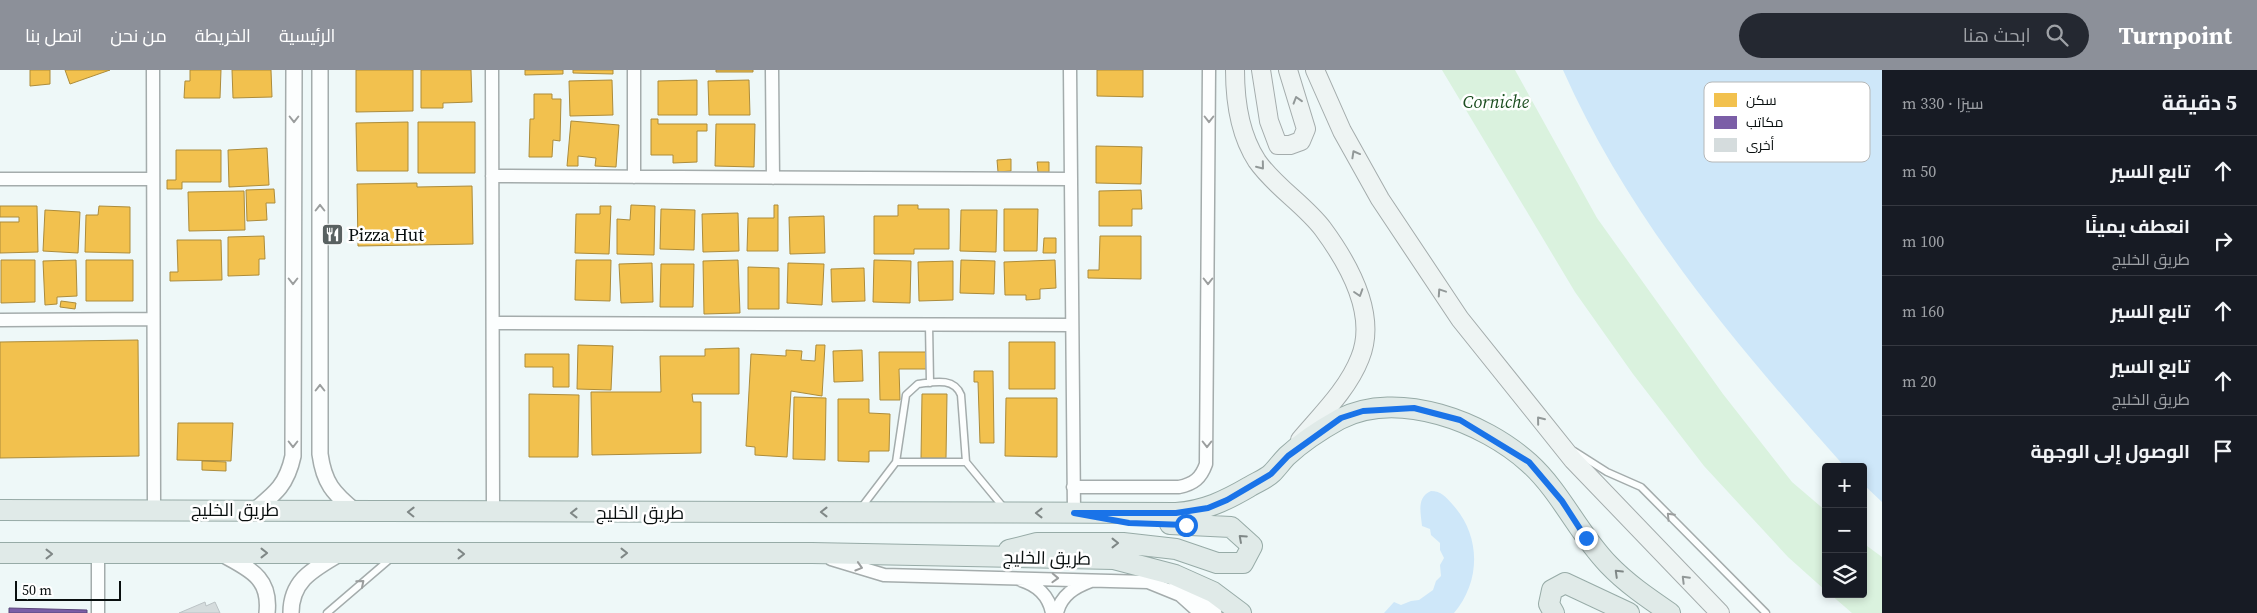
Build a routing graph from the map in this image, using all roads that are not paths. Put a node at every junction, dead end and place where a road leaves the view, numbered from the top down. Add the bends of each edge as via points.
1 (153, 70) edge
2 (294, 70) edge
3 (320, 70) edge
4 (492, 70) edge
5 (634, 70) edge
6 (772, 70) edge
7 (1070, 70) edge
8 (1209, 70) edge
9 (1235, 70) edge
10 (1261, 70) edge
11 (1288, 70) edge
12 (1315, 70) edge
13 (492, 176) junction
14 (634, 177) junction
15 (153, 178) junction
16 (773, 178) junction
17 (0, 179) edge
18 (1071, 180) junction
19 (153, 319) junction
20 (0, 320) edge
21 (493, 323) junction
22 (929, 324) junction
23 (1072, 325) junction
24 (930, 383) junction
25 (1557, 441) junction
26 (1288, 456) junction
27 (896, 462) junction
28 (966, 462) junction
29 (1073, 487) junction
30 (0, 510) edge
31 (154, 510) junction
32 (255, 510) junction
33 (355, 512) junction
34 (859, 512) junction
35 (493, 513) junction
36 (1008, 513) junction
37 (1074, 513) junction
38 (221, 553) junction
39 (812, 553) junction
40 (0, 554) edge
41 (98, 554) junction
42 (339, 554) junction
43 (396, 554) junction
44 (980, 557) junction
45 (1153, 568) junction
46 (1006, 577) junction
47 (1096, 580) junction
48 (333, 610) edge
49 (98, 613) edge
50 (267, 613) edge
51 (291, 613) edge
52 (326, 613) edge
53 (1052, 613) edge
54 (1057, 613) edge
55 (1200, 613) edge
56 (1214, 613) edge
57 (1241, 613) edge
58 (1554, 613) edge
59 (1629, 613) edge
60 (1670, 613) edge
61 (1720, 613) edge
62 (1766, 613) edge

1 - 15 street
2 -> 32 street via 293,456 289,474 277,491
33 -> 3 street via 334,493 323,473 320,454
4 - 13 street
5 - 14 street
6 - 16 street
7 - 18 street
8 -> 29 street via 1206,464 1198,480 1179,487
9 -> 26 main road via 1241,127 1256,160 1322,228 1353,278 1364,315 1361,358 1339,393
10 -> 11 main road via 1270,121 1278,144 1290,145 1300,141 1306,129
25 -> 12 main road via 1460,319 1401,233 1354,154
13 - 14 street
13 - 21 street
14 - 16 street
15 - 17 street
15 - 19 street
16 - 18 street
18 - 23 street
19 - 20 street
19 - 31 street
21 - 22 street
21 - 35 street
22 - 23 street
22 - 24 lane
23 - 29 street
24 - 27 lane via 918,384 906,395
24 - 28 lane via 952,383 958,387
61 -> 25 main road
62 -> 25 lane via 1641,487 1607,472
26 - 37 main road, طريق الخليج via 1271,474 1227,500 1192,512
60 -> 26 main road, طريق الخليج via 1607,564 1562,501 1529,462 1460,420 1414,408 1363,411 1341,418
27 - 28 lane
27 - 34 lane
28 - 36 lane
29 - 37 street
30 - 31 main road, طريق الخليج
31 - 32 main road, طريق الخليج
32 - 33 main road, طريق الخليج
35 -> 33 main road, طريق الخليج
34 -> 35 main road, طريق الخليج
34 - 36 main road, طريق الخليج
37 -> 36 main road, طريق الخليج
44 -> 37 main road via 1037,543 1123,543 1176,549 1217,563 1243,563 1252,546 1231,527 1129,523
38 - 41 main road, طريق الخليج
38 -> 42 main road, طريق الخليج
38 - 50 street via 253,571 262,582 267,594
43 -> 39 main road, طريق الخليج
39 - 44 main road, طريق الخليج
39 -> 46 street via 884,575
40 -> 41 main road, طريق الخليج
41 - 49 street
42 - 43 main road, طريق الخليج
42 - 51 street via 300,581 294,591
48 -> 43 lane
44 - 45 main road, طريق الخليج via 1114,559
45 - 56 street via 1179,584
45 - 57 main road, طريق الخليج via 1213,592
46 -> 47 street
46 - 53 street via 1032,584 1047,600
47 - 54 street via 1076,587 1064,597
47 - 55 street via 1130,580 1164,587
48 - 52 lane
58 - 59 main road via 1549,604 1552,590 1565,583

